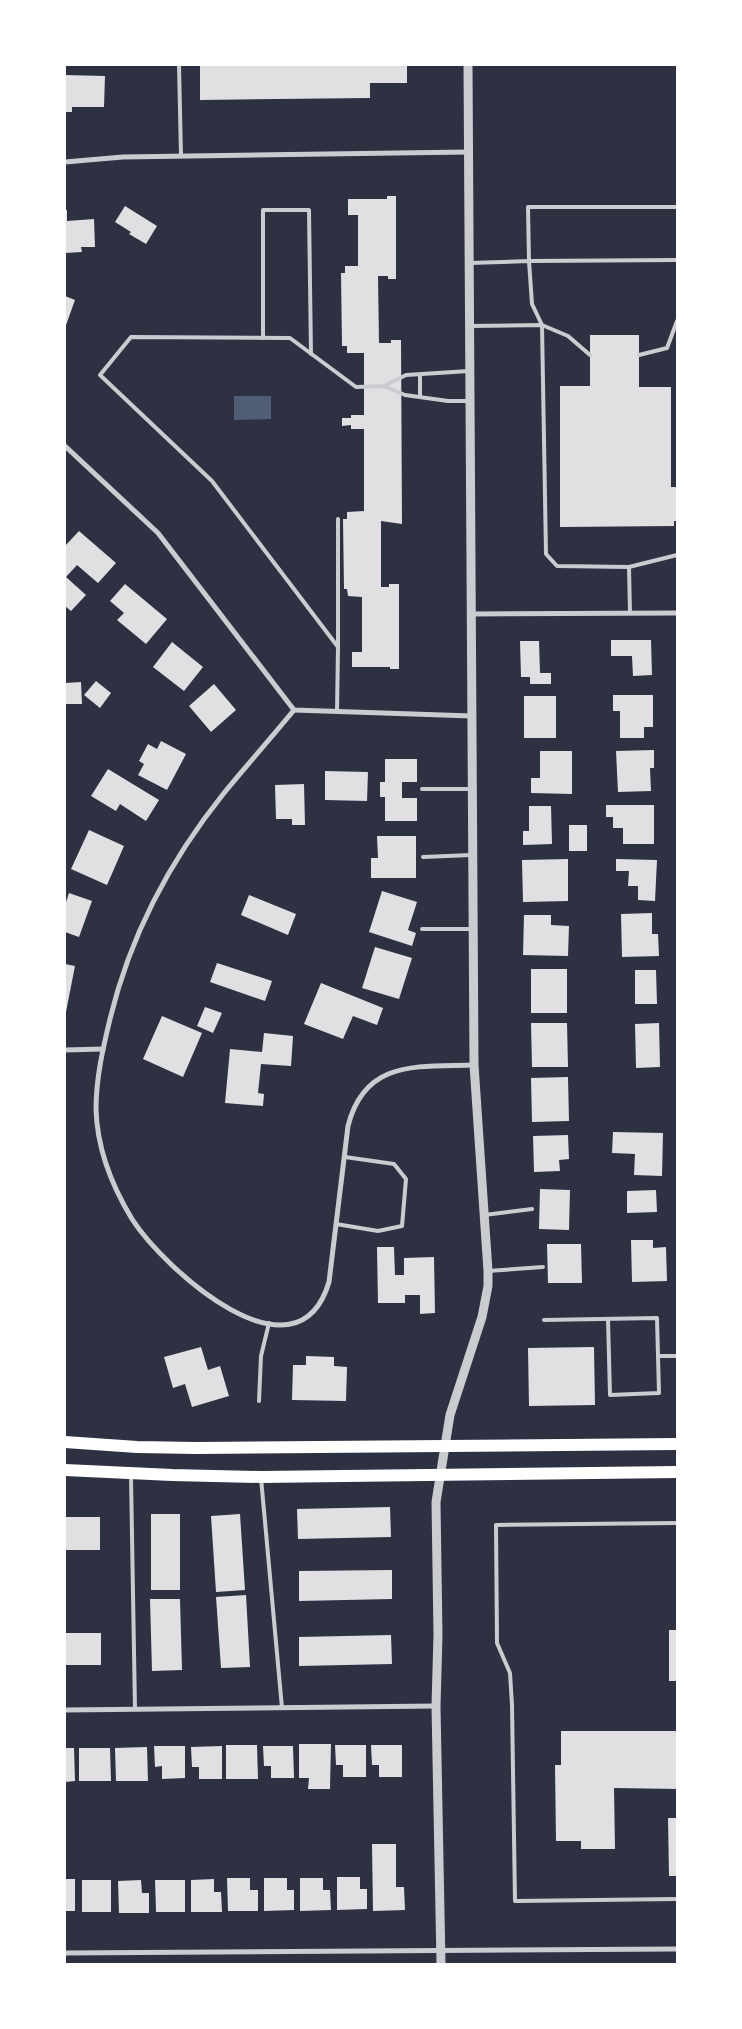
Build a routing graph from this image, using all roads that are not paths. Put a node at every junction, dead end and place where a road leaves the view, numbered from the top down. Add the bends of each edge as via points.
1 (179, 65) edge
2 (468, 65) edge
3 (468, 152) junction
4 (181, 156) junction
5 (65, 162) edge
6 (677, 207) edge
7 (677, 260) edge
8 (529, 261) junction
9 (469, 263) junction
10 (677, 321) edge
11 (542, 325) junction
12 (469, 326) junction
13 (263, 338) junction
14 (311, 354) junction
15 (590, 355) dead end
16 (639, 355) dead end
17 (469, 372) junction
18 (420, 375) junction
19 (384, 386) junction
20 (420, 397) junction
21 (469, 401) junction
22 (65, 446) edge
23 (338, 519) dead end
24 (677, 555) edge
25 (629, 567) junction
26 (677, 612) edge
27 (630, 613) junction
28 (471, 614) junction
29 (338, 647) junction
30 (294, 710) junction
31 (337, 712) junction
32 (472, 716) junction
33 (422, 789) dead end
34 (472, 789) junction
35 (472, 855) junction
36 (424, 857) dead end
37 (422, 929) dead end
38 (473, 929) junction
39 (103, 1049) junction
40 (65, 1050) edge
41 (474, 1065) junction
42 (345, 1157) junction
43 (532, 1209) dead end
44 (484, 1215) junction
45 (336, 1224) junction
46 (543, 1268) dead end
47 (488, 1271) junction
48 (608, 1319) junction
49 (544, 1320) dead end
50 (269, 1324) junction
51 (658, 1356) junction
52 (677, 1356) edge
53 (259, 1401) dead end
54 (65, 1442) edge
55 (677, 1444) edge
56 (444, 1446) junction
57 (65, 1470) edge
58 (677, 1472) edge
59 (440, 1473) junction
60 (131, 1474) junction
61 (261, 1477) junction
62 (677, 1523) edge
63 (436, 1706) junction
64 (282, 1708) junction
65 (135, 1709) junction
66 (65, 1710) edge
67 (677, 1899) edge
68 (677, 1949) edge
69 (441, 1950) junction
70 (65, 1953) edge
71 (441, 1964) edge

1 - 4 lane
2 - 3 street
3 - 4 street
3 - 9 street
4 - 5 street
6 - 8 lane via 528,207
7 - 8 lane
8 - 9 lane
8 - 11 lane via 532,304
9 - 12 street
10 - 16 lane via 667,348
11 - 12 lane
11 - 15 lane via 568,336
11 - 25 lane via 546,554 556,566
12 - 17 street
13 - 14 lane via 290,338
13 - 14 lane via 263,210 309,210
13 - 29 lane via 131,337 100,375 212,481
14 - 19 lane via 356,387
17 - 18 lane
17 - 21 street
18 - 19 lane via 406,375
18 - 20 lane
19 - 20 lane
20 - 21 lane
21 - 28 street
22 - 30 street via 158,534
23 - 29 lane
24 - 25 lane
25 - 27 lane
26 - 27 street
27 - 28 street
28 - 32 street
29 - 31 lane
30 - 31 street
30 - 39 street via 223,794 169,873 126,966
31 - 32 street
32 - 34 street
33 - 34 lane
34 - 35 street
35 - 36 lane
35 - 38 street
37 - 38 lane
38 - 41 street
39 - 40 street
39 - 50 street via 96,1094 99,1136 104,1160 132,1218 161,1256 184,1278 237,1313
41 - 42 street via 398,1069 370,1084 352,1111
41 - 44 street
42 - 45 street
42 - 45 lane via 394,1164 406,1179 402,1226 378,1231
43 - 44 lane
44 - 47 street
45 - 50 street via 324,1298 314,1312 300,1321
46 - 47 lane
47 - 56 street via 482,1317 450,1415
48 - 49 lane
48 - 51 lane via 657,1318
48 - 51 lane via 610,1394 659,1394
50 - 53 lane via 261,1356
51 - 52 lane
54 - 56 main road via 197,1448
55 - 56 main road
56 - 59 street
57 - 60 main road
58 - 59 main road
59 - 61 main road
59 - 63 street via 436,1502
60 - 61 main road
60 - 65 lane
61 - 64 lane
62 - 67 lane via 496,1525 496,1643 510,1673 512,1705 515,1901
63 - 64 street
63 - 69 street
64 - 65 street
65 - 66 street
68 - 69 street
69 - 70 street
69 - 71 street

